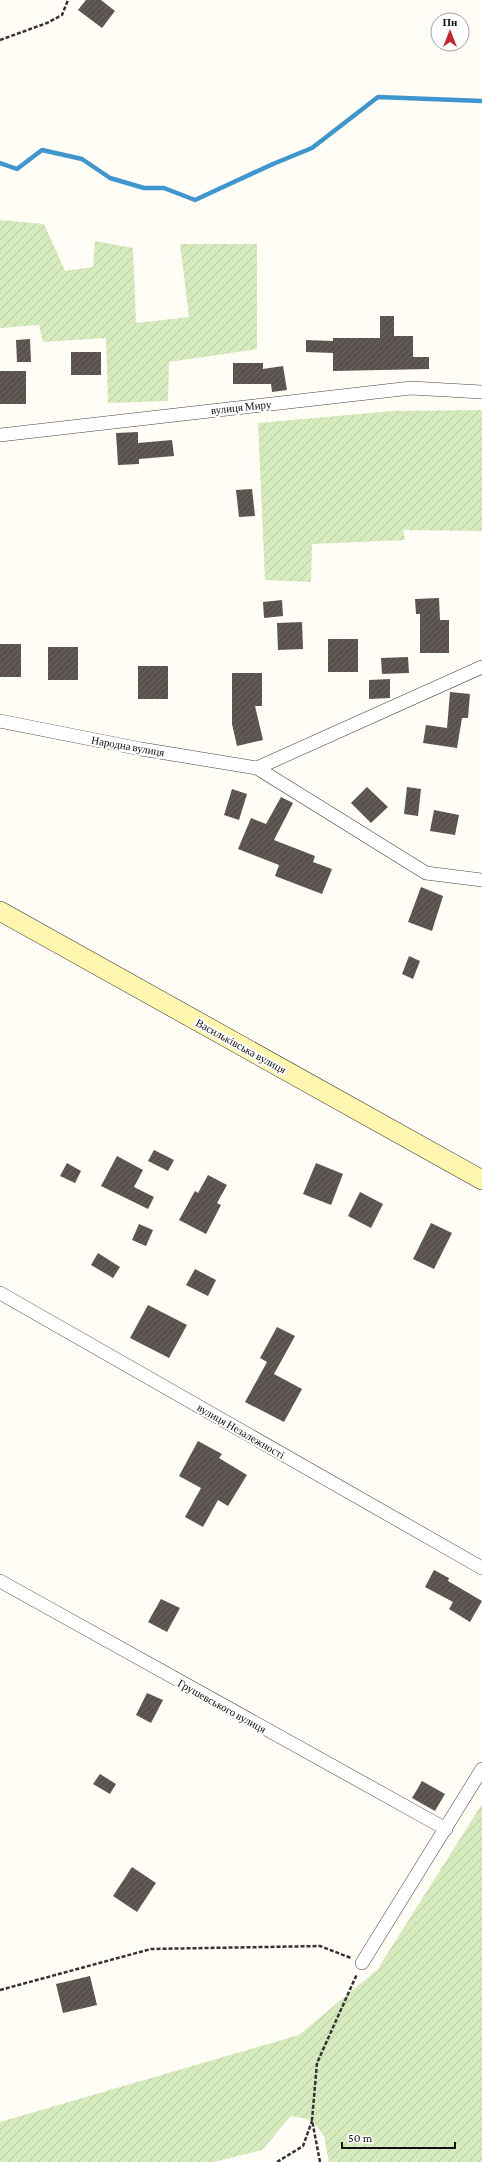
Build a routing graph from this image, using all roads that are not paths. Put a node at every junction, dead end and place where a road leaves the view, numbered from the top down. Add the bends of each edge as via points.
1 (482, 392) edge
2 (0, 435) edge
3 (482, 667) edge
4 (0, 721) edge
5 (257, 768) junction
6 (482, 880) edge
7 (0, 911) edge
8 (482, 1180) edge
9 (0, 1293) edge
10 (482, 1568) edge
11 (0, 1581) edge
12 (482, 1769) edge
13 (446, 1829) junction
14 (362, 1963) road end

1 - 2 street, вулиця Миру via 411,388
3 - 5 street
4 - 5 street, Народна вулиця via 141,749
5 - 6 street, Народна вулиця via 426,873
7 - 8 street, Васильківська вулиця
9 - 10 street, вулиця Незалежності
11 - 13 street, Грушевського вулиця
12 - 13 street
13 - 14 street

